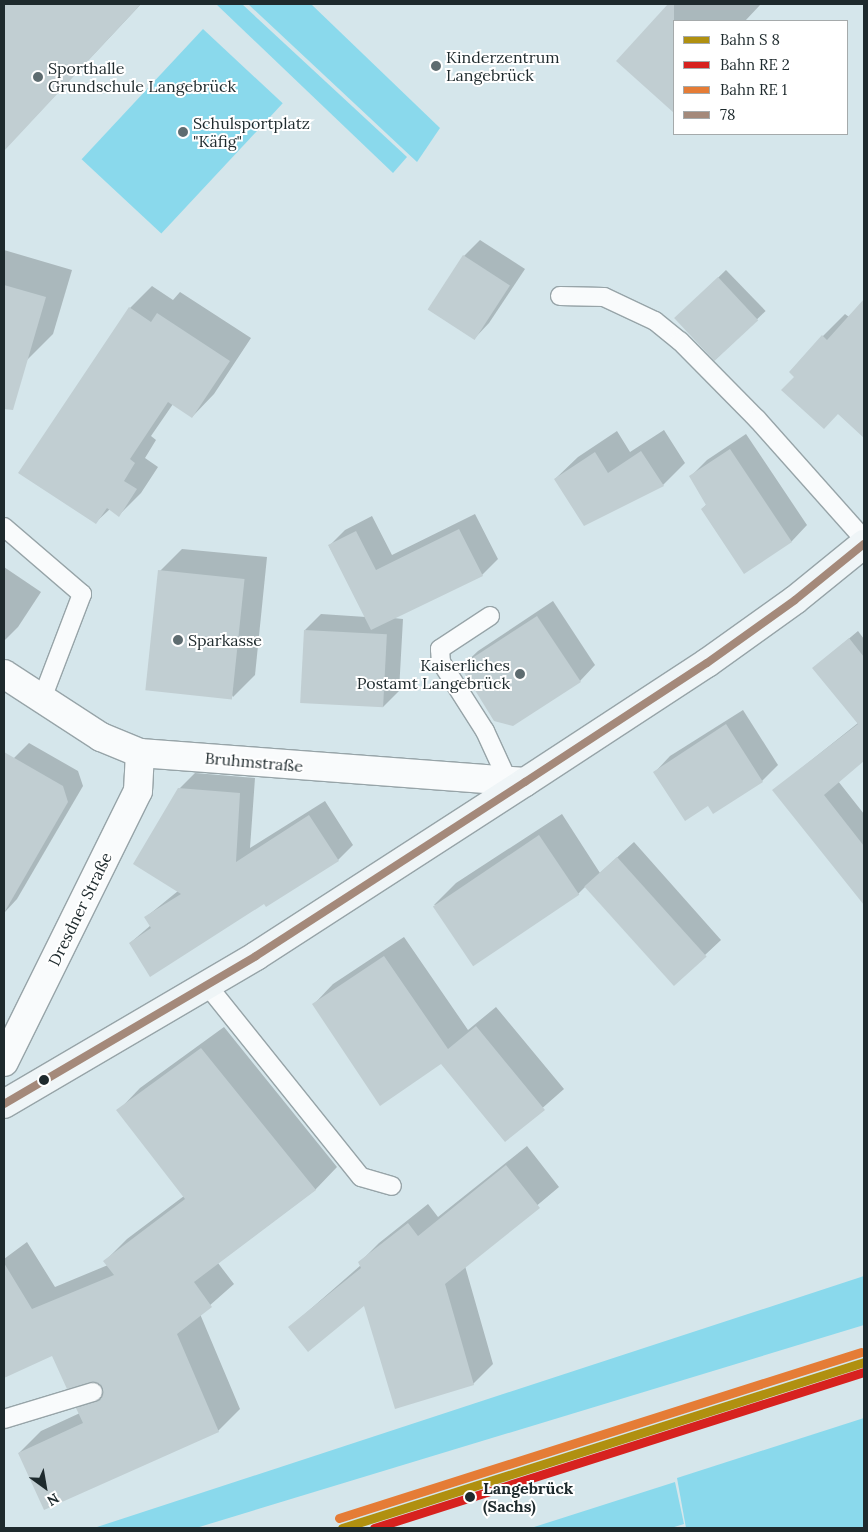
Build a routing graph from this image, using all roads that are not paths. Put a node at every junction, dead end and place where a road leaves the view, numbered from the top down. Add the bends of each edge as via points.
1 (560, 296) dead end
2 (4, 527) edge
3 (864, 539) edge
4 (864, 544) edge
5 (490, 616) dead end
6 (4, 674) edge
7 (42, 699) junction
8 (140, 753) junction
9 (516, 781) junction
10 (207, 985) junction
11 (4, 1062) edge
12 (4, 1104) edge
13 (392, 1186) dead end
14 (93, 1392) dead end
15 (4, 1419) edge

1 - 3 lane via 604,297 655,321 680,341 757,419
2 - 7 lane via 82,594
4 - 9 main road via 795,600 707,663
5 - 9 lane via 440,649 440,662
6 - 7 street, Bruhmstraße
7 - 8 street, Bruhmstraße via 101,737
8 - 9 street, Bruhmstraße
8 - 11 street, Dresdner Straße via 138,791
9 - 10 main road
10 - 12 main road
10 - 13 lane via 361,1177
14 - 15 lane

